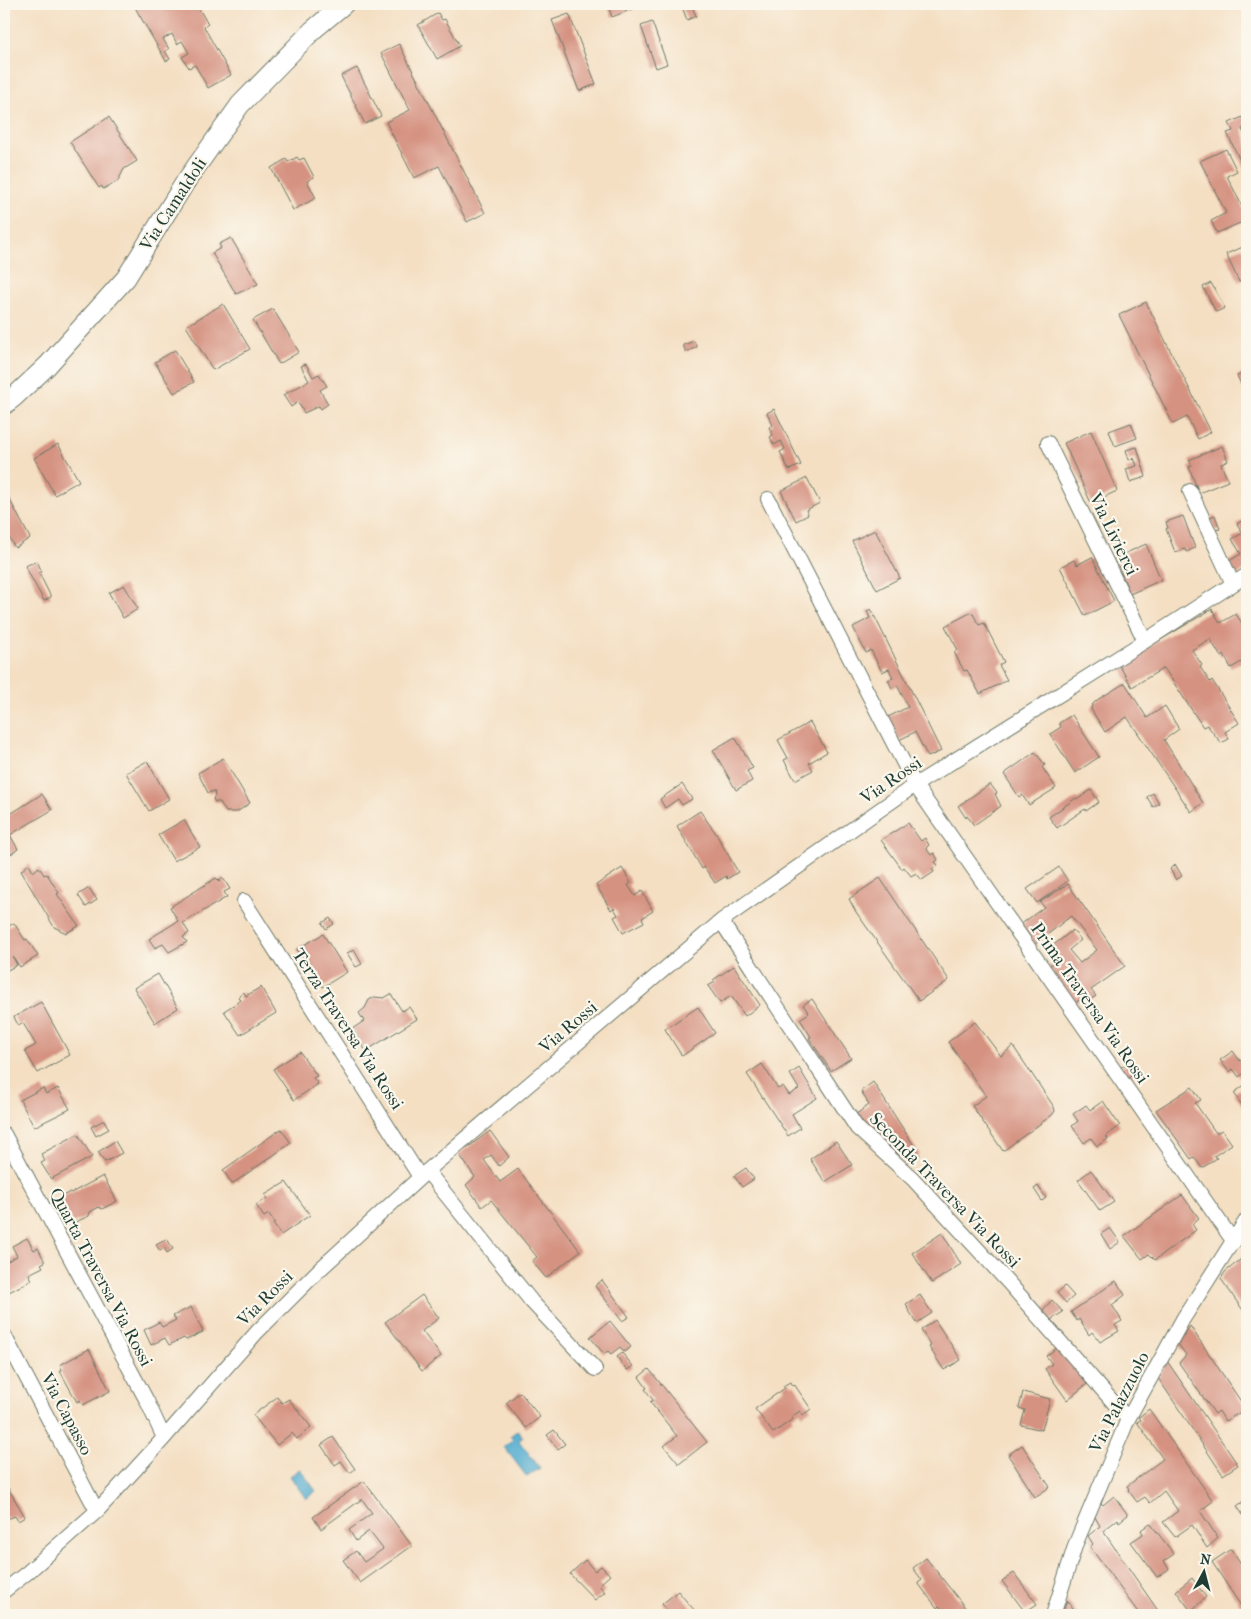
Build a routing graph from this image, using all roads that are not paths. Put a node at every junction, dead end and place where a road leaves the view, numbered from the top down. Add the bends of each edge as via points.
1 (344, 4) edge
2 (4, 405) edge
3 (1048, 443) dead end
4 (1190, 491) dead end
5 (768, 498) dead end
6 (1247, 574) edge
7 (1233, 584) junction
8 (1145, 642) junction
9 (915, 785) junction
10 (244, 901) dead end
11 (721, 921) junction
12 (4, 1134) edge
13 (423, 1174) junction
14 (1247, 1219) edge
15 (1234, 1242) junction
16 (4, 1335) edge
17 (595, 1369) dead end
18 (1128, 1419) junction
19 (164, 1438) junction
20 (98, 1511) junction
21 (4, 1591) edge
22 (1053, 1615) edge

1 - 2 street, Via Camaldoli via 313,30 240,105 186,182 126,278 48,366
3 - 8 street, Via Livierci
4 - 7 street
5 - 9 street, Prima Traversa Via Rossi
6 - 7 street, Via Rossi
7 - 8 street, Via Rossi
8 - 9 street, Via Rossi
9 - 11 street, Via Rossi
9 - 15 street, Prima Traversa Via Rossi
10 - 13 street, Terza Traversa Via Rossi
11 - 13 street, Via Rossi
11 - 18 street, Seconda Traversa Via Rossi via 857,1128 913,1179
12 - 19 street, Quarta Traversa Via Rossi
13 - 17 street, Terza Traversa Via Rossi via 532,1302
13 - 19 street, Via Rossi via 257,1332
14 - 15 street, Via Palazzuolo
15 - 18 street, Via Palazzuolo via 1184,1319
16 - 20 street, Via Capasso
18 - 22 street, Via Palazzuolo via 1076,1543
19 - 20 street, Via Rossi
20 - 21 street, Via Rossi

